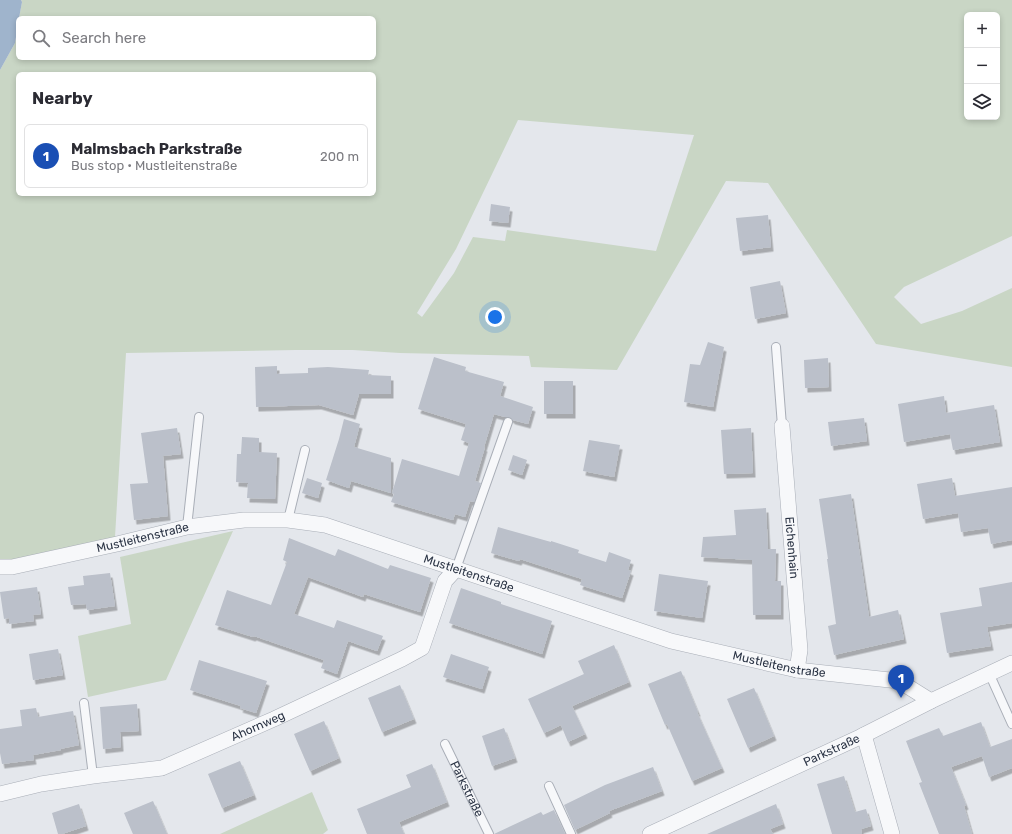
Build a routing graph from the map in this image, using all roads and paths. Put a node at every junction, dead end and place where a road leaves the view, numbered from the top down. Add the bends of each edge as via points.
1 (776, 347) dead end
2 (199, 417) dead end
3 (508, 422) dead end
4 (782, 426) joint
5 (305, 450) dead end
6 (288, 520) junction
7 (187, 528) junction
8 (0, 567) edge
9 (456, 569) junction
10 (1012, 663) edge
11 (797, 670) junction
12 (989, 674) junction
13 (931, 701) junction
14 (84, 703) dead end
15 (1012, 724) edge
16 (864, 735) junction
17 (444, 744) dead end
18 (93, 776) junction
19 (549, 786) dead end
20 (0, 794) edge
21 (658, 832) edge
22 (489, 834) edge
23 (570, 834) edge
24 (892, 834) edge

1 - 4 lane
2 - 7 lane
3 - 9 lane
4 - 11 street, Eichenhain via 800,650
5 - 6 lane
6 - 7 street, Mustleitenstraße via 244,520
6 - 9 street, Mustleitenstraße via 325,525
7 - 8 street, Mustleitenstraße via 12,567
9 - 11 street, Mustleitenstraße via 671,641
9 - 18 street, Ahornweg via 444,581 422,648 274,719 162,768
10 - 12 street, Parkstraße
11 - 13 street, Mustleitenstraße via 899,681
12 - 13 street, Parkstraße
12 - 15 lane
13 - 16 street, Parkstraße
14 - 18 lane
16 - 21 street, Parkstraße
16 - 24 street
17 - 22 lane, Parkstraße
18 - 20 street, Ahornweg via 41,784
19 - 23 lane

